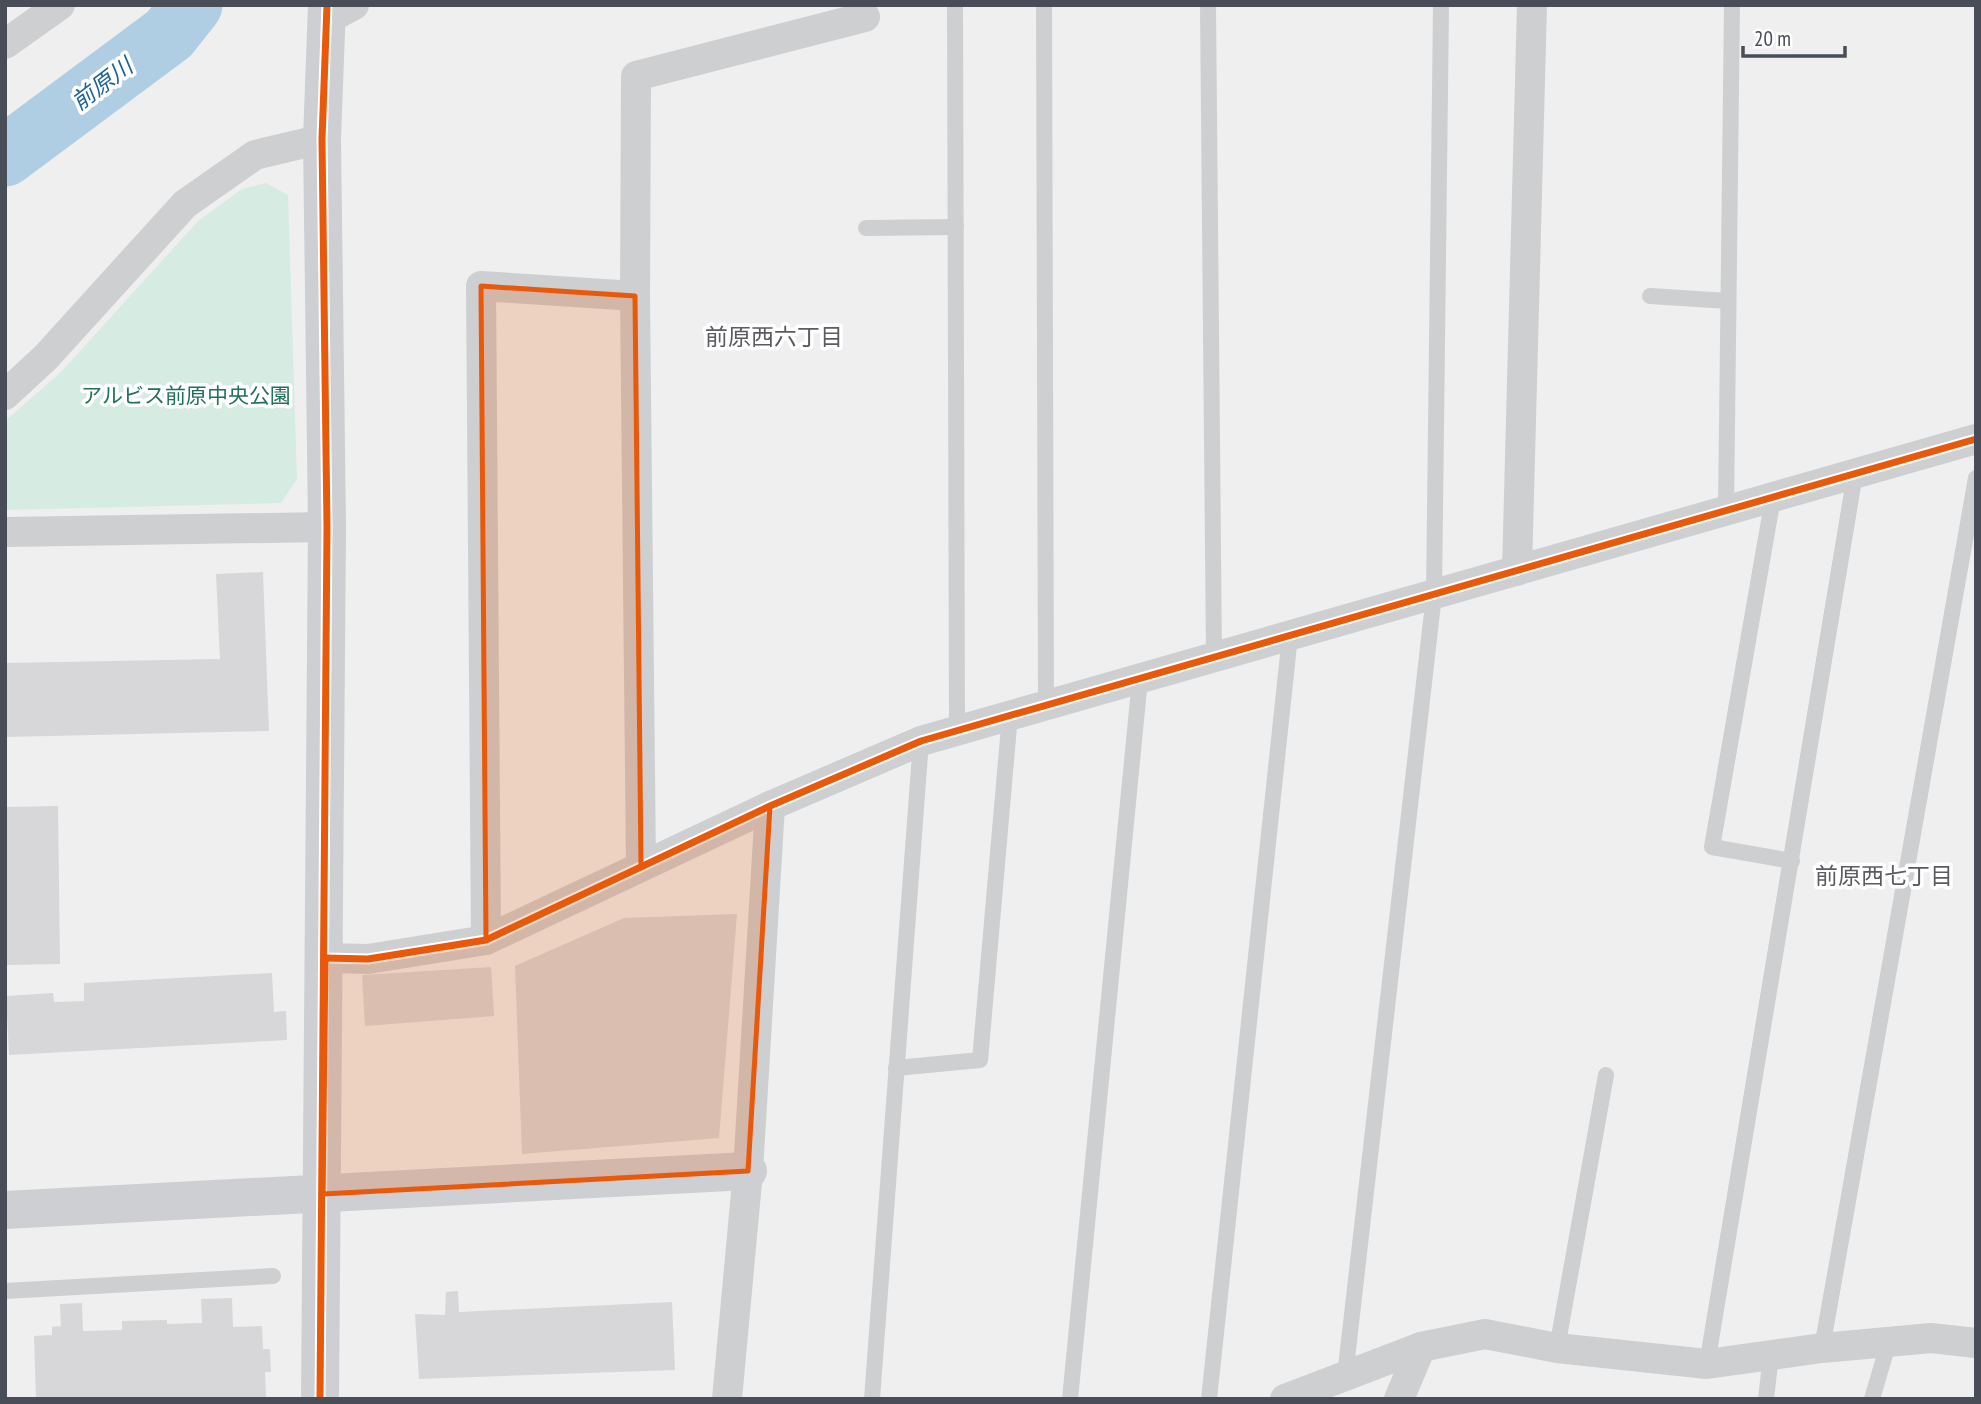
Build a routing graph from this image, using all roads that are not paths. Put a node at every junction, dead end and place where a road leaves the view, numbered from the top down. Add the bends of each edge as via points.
1 (60, 5) edge
2 (955, 5) edge
3 (1044, 5) edge
4 (1208, 5) edge
5 (1441, 5) edge
6 (1531, 5) edge
7 (1732, 5) edge
8 (336, 10) edge
9 (865, 17) dead end
10 (5, 44) edge
11 (322, 139) junction
12 (956, 227) junction
13 (866, 228) dead end
14 (635, 296) junction
15 (1650, 296) dead end
16 (1728, 302) junction
17 (5, 395) edge
18 (1976, 439) edge
19 (1856, 474) junction
20 (1976, 478) edge
21 (1773, 498) junction
22 (1726, 511) junction
23 (327, 527) junction
24 (5, 532) edge
25 (1517, 571) junction
26 (1434, 595) junction
27 (1290, 636) junction
28 (1214, 658) junction
29 (1140, 679) junction
30 (1046, 705) junction
31 (1010, 715) junction
32 (957, 729) junction
33 (921, 741) junction
34 (770, 806) junction
35 (1792, 861) junction
36 (641, 866) junction
37 (486, 940) junction
38 (326, 958) junction
39 (896, 1068) junction
40 (1606, 1075) dead end
41 (748, 1171) junction
42 (323, 1194) junction
43 (5, 1210) edge
44 (273, 1276) dead end
45 (5, 1291) edge
46 (1889, 1341) junction
47 (1976, 1343) edge
48 (1421, 1347) junction
49 (1557, 1348) junction
50 (1822, 1348) junction
51 (1771, 1355) junction
52 (1707, 1364) junction
53 (1345, 1376) junction
54 (320, 1399) edge
55 (727, 1399) edge
56 (872, 1399) edge
57 (1070, 1399) edge
58 (1209, 1399) edge
59 (1285, 1399) edge
60 (1399, 1399) edge
61 (1766, 1399) edge
62 (1872, 1399) edge

1 - 10 street
2 - 12 lane
3 - 30 lane
4 - 28 lane
5 - 26 lane
6 - 25 street
7 - 16 lane
8 - 11 street
9 - 14 street via 636,76
11 - 17 street via 256,155 184,204 46,357
11 - 23 street
12 - 13 lane
12 - 32 lane
14 - 36 street
14 - 37 street via 481,286
15 - 16 lane
16 - 22 lane
18 - 19 street
19 - 21 street
19 - 35 lane
20 - 50 lane
21 - 22 street
21 - 35 lane via 1712,847
22 - 25 street
23 - 24 street
23 - 38 street
25 - 26 street
26 - 27 street
26 - 53 lane
27 - 28 street
27 - 58 lane
28 - 29 street
29 - 30 street
29 - 57 lane
30 - 31 street
31 - 32 street
31 - 39 lane via 980,1060
32 - 33 street
33 - 34 street
33 - 39 lane
34 - 36 street
34 - 41 street
35 - 52 lane
36 - 37 street
37 - 38 street via 368,959
38 - 42 street
39 - 56 lane
40 - 49 lane
41 - 42 street
41 - 55 street
42 - 43 street
42 - 54 street
44 - 45 lane
46 - 47 street via 1931,1338
46 - 50 street
46 - 62 lane
48 - 49 street via 1485,1334
48 - 53 street
48 - 60 street
49 - 52 street
50 - 51 street
51 - 52 street
51 - 61 lane
53 - 59 street

